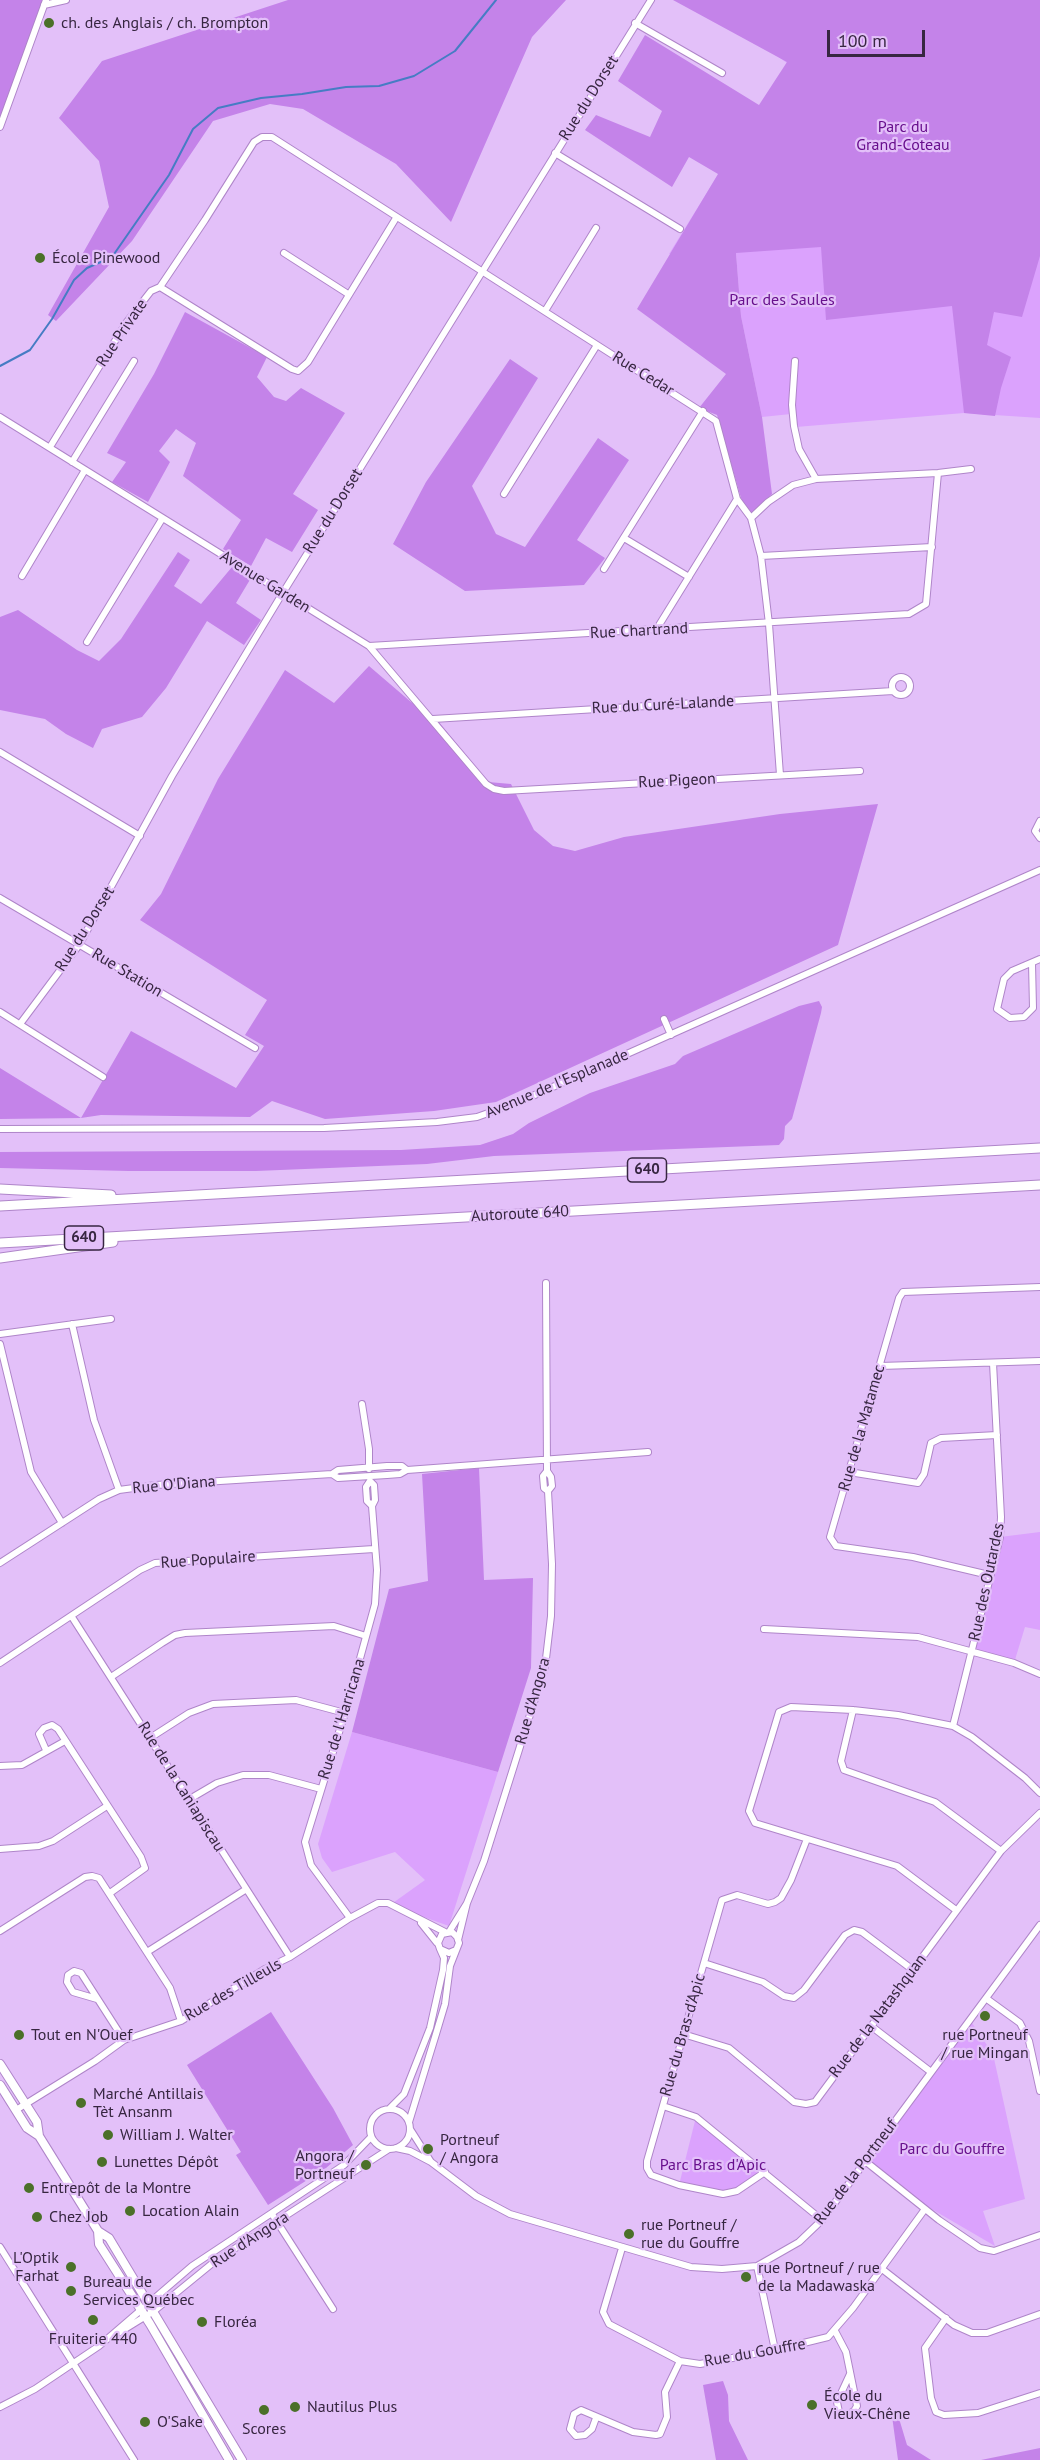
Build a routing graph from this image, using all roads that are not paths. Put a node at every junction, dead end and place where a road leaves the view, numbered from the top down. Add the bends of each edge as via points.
1 (66, 0) edge
2 (651, 0) edge
3 (45, 3) edge
4 (635, 23) junction
5 (723, 73) dead end
6 (0, 127) edge
7 (262, 136) joint
8 (555, 153) junction
9 (396, 218) junction
10 (596, 228) dead end
11 (680, 229) dead end
12 (284, 253) dead end
13 (481, 271) junction
14 (160, 287) junction
15 (348, 294) junction
16 (545, 311) junction
17 (597, 345) junction
18 (134, 361) dead end
19 (795, 361) dead end
20 (703, 411) junction
21 (0, 417) edge
22 (50, 447) junction
23 (72, 462) junction
24 (971, 469) dead end
25 (85, 470) junction
26 (938, 473) junction
27 (816, 479) junction
28 (504, 494) dead end
29 (737, 499) junction
30 (751, 518) junction
31 (162, 519) junction
32 (624, 538) junction
33 (932, 547) junction
34 (761, 556) junction
35 (604, 569) dead end
36 (22, 576) dead end
37 (688, 577) junction
38 (283, 592) junction
39 (769, 624) junction
40 (656, 630) junction
41 (87, 642) dead end
42 (369, 646) junction
43 (893, 691) dead end
44 (774, 699) junction
45 (433, 719) junction
46 (0, 752) edge
47 (860, 771) dead end
48 (780, 775) junction
49 (494, 789) joint
50 (1040, 821) edge
51 (140, 836) junction
52 (1040, 838) edge
53 (1040, 870) edge
54 (0, 898) edge
55 (79, 945) junction
56 (1040, 959) edge
57 (1032, 963) junction
58 (0, 1012) edge
59 (664, 1019) dead end
60 (20, 1024) junction
61 (671, 1035) junction
62 (255, 1048) dead end
63 (103, 1077) dead end
64 (0, 1129) edge
65 (1040, 1148) edge
66 (1040, 1185) edge
67 (0, 1189) edge
68 (152, 1197) junction
69 (0, 1206) edge
70 (168, 1233) junction
71 (0, 1243) edge
72 (0, 1258) edge
73 (546, 1283) dead end
74 (1040, 1287) edge
75 (111, 1319) dead end
76 (72, 1324) junction
77 (0, 1334) edge
78 (0, 1344) edge
79 (1040, 1361) edge
80 (993, 1363) junction
81 (880, 1366) junction
82 (362, 1404) dead end
83 (997, 1435) junction
84 (645, 1453) dead end
85 (547, 1460) junction
86 (849, 1472) junction
87 (370, 1474) junction
88 (119, 1490) junction
89 (62, 1523) junction
90 (374, 1549) junction
91 (0, 1563) edge
92 (989, 1575) junction
93 (72, 1617) junction
94 (764, 1629) dead end
95 (366, 1636) junction
96 (973, 1653) junction
97 (0, 1663) edge
98 (1040, 1674) edge
99 (111, 1677) junction
100 (853, 1710) junction
101 (345, 1713) junction
102 (953, 1726) junction
103 (150, 1738) junction
104 (65, 1741) junction
105 (46, 1750) junction
106 (0, 1766) edge
107 (321, 1789) junction
108 (1040, 1793) edge
109 (188, 1800) junction
110 (107, 1806) junction
111 (1040, 1813) edge
112 (807, 1839) junction
113 (0, 1849) edge
114 (1001, 1851) junction
115 (245, 1890) junction
116 (110, 1893) junction
117 (467, 1903) junction
118 (956, 1910) junction
119 (350, 1918) junction
120 (419, 1920) junction
121 (1040, 1925) edge
122 (0, 1931) edge
123 (447, 1932) junction
124 (458, 1940) junction
125 (439, 1947) junction
126 (456, 1950) junction
127 (147, 1952) junction
128 (290, 1957) junction
129 (704, 1963) junction
130 (913, 1970) junction
131 (97, 1999) junction
132 (987, 1999) junction
133 (181, 2020) junction
134 (871, 2026) junction
135 (683, 2034) junction
136 (124, 2040) junction
137 (0, 2064) edge
138 (931, 2072) junction
139 (0, 2085) edge
140 (1040, 2091) edge
141 (25, 2103) junction
142 (663, 2106) junction
143 (389, 2109) junction
144 (16, 2110) junction
145 (409, 2126) junction
146 (39, 2136) junction
147 (371, 2137) junction
148 (393, 2149) junction
149 (865, 2161) junction
150 (431, 2162) junction
151 (765, 2172) junction
152 (925, 2209) junction
153 (272, 2214) junction
154 (822, 2220) junction
155 (277, 2222) junction
156 (98, 2231) junction
157 (1040, 2235) edge
158 (0, 2247) edge
159 (622, 2248) junction
160 (757, 2266) junction
161 (882, 2269) junction
162 (149, 2302) junction
163 (333, 2308) dead end
164 (154, 2311) junction
165 (143, 2314) junction
166 (1040, 2314) edge
167 (946, 2318) junction
168 (835, 2331) junction
169 (775, 2350) junction
170 (680, 2361) junction
171 (74, 2364) junction
172 (850, 2374) junction
173 (1040, 2393) edge
174 (0, 2407) edge
175 (596, 2418) junction
176 (134, 2460) edge
177 (229, 2460) edge
178 (242, 2460) edge

1 - 3 street
2 - 4 street, Rue du Dorset
3 - 6 street
4 - 5 street
4 - 8 street, Rue du Dorset
7 - 9 street, Rue Cedar via 272,137
7 - 14 street, Rue Private via 254,142
8 - 11 street
8 - 13 street, Rue du Dorset
9 - 13 street, Rue Cedar
9 - 15 street
10 - 16 street
12 - 15 street
13 - 16 street, Rue Cedar
13 - 38 street, Rue du Dorset
14 - 15 street via 298,371 308,362
14 - 22 street, Rue Private via 151,291 126,323
16 - 17 street, Rue Cedar
17 - 20 street, Rue Cedar
17 - 28 street
18 - 23 street
19 - 27 street via 792,405 798,449
20 - 29 street, Rue Cedar via 716,421
20 - 32 street
21 - 22 street, Avenue Garden
22 - 23 street, Avenue Garden
23 - 25 street, Avenue Garden
24 - 26 street
25 - 31 street, Avenue Garden
25 - 36 street
26 - 27 street
26 - 33 street
27 - 30 street via 793,486
29 - 30 street, Rue Cedar
29 - 37 street
30 - 34 street, Rue Cedar
31 - 38 street, Avenue Garden
31 - 41 street
32 - 35 street
32 - 37 street
33 - 34 street
33 - 39 street, Rue Chartrand via 926,604 909,614
34 - 39 street, Rue Cedar
37 - 40 street
38 - 42 street, Avenue Garden
38 - 51 street, Rue du Dorset
39 - 40 street, Rue Chartrand
39 - 44 street, Rue Cedar
40 - 42 street, Rue Chartrand
42 - 45 street, Avenue Garden
43 - 44 street, Rue du Curé-Lalande
44 - 45 street, Rue du Curé-Lalande
44 - 48 street, Rue Cedar
45 - 49 street, Avenue Garden
46 - 51 street
47 - 48 street, Rue Pigeon
48 - 49 street, Rue Pigeon
50 - 52 street via 1035,831
51 - 55 street, Rue du Dorset
53 - 61 street, Avenue de l'Esplanade
54 - 55 street, Rue Station
55 - 60 street, Rue du Dorset
55 - 62 street, Rue Station
56 - 57 street
57 - 57 street via 1004,979 997,1009 1010,1018 1024,1017 1033,1008
58 - 60 street
59 - 61 street
60 - 63 street
61 - 64 street, Avenue de l'Esplanade via 505,1108 459,1120 324,1128
65 - 68 highway, 640
66 - 70 highway, Autoroute 640 / 640
67 - 68 highway
68 - 69 highway, 640
70 - 71 highway, Autoroute 640 / 640
70 - 72 highway
73 - 85 street, Rue d'Angora
74 - 81 street, Rue de la Matamec via 903,1292
75 - 76 street
76 - 77 street
76 - 88 street via 94,1420
78 - 89 street via 31,1472
79 - 80 street
80 - 81 street
80 - 83 street, Rue des Outardes
81 - 86 street, Rue de la Matamec
82 - 87 street, Rue de l'Harricana
83 - 86 street via 940,1438 931,1443 918,1483
83 - 92 street, Rue des Outardes via 1000,1536
84 - 85 street, Rue O'Diana
85 - 87 street, Rue O'Diana
85 - 117 street, Rue d'Angora via 552,1486 548,1491 552,1576 545,1667
86 - 92 street, Rue de la Matamec via 830,1537 836,1546 913,1557
87 - 88 street, Rue O'Diana
87 - 90 street, Rue de l'Harricana via 375,1488
88 - 89 street, Rue O'Diana
89 - 91 street, Rue O'Diana
90 - 93 street, Rue Populaire via 155,1563
90 - 95 street, Rue de l'Harricana via 375,1604
92 - 96 street, Rue des Outardes
93 - 97 street, Rue Populaire
93 - 99 street, Rue de la Caniapiscau
94 - 96 street via 918,1637
95 - 99 street via 334,1626 175,1635
95 - 101 street, Rue de l'Harricana
96 - 98 street via 1014,1662
96 - 102 street, Rue des Outardes
99 - 103 street, Rue de la Caniapiscau
100 - 102 street via 898,1714
100 - 112 street via 791,1707 779,1712 749,1811 755,1823
100 - 114 street via 841,1761 844,1770 934,1802
101 - 103 street via 296,1700 213,1704 189,1713
101 - 107 street, Rue de l'Harricana
102 - 108 street
103 - 109 street, Rue de la Caniapiscau
104 - 105 street
104 - 105 street via 52,1725 44,1728 39,1734
104 - 110 street
105 - 106 street via 22,1765
107 - 109 street via 269,1775 243,1775 217,1783
107 - 119 street, Rue de l'Harricana via 305,1842 306,1852 311,1865
109 - 115 street, Rue de la Caniapiscau
110 - 113 street via 53,1841
110 - 116 street via 145,1868
111 - 114 street, Rue de la Natashquan
112 - 118 street via 897,1866
112 - 129 street, Rue du Bras-d'Apic via 781,1898 768,1904 737,1895 722,1900
114 - 118 street, Rue de la Natashquan
115 - 127 street
115 - 128 street, Rue de la Caniapiscau
116 - 122 street via 99,1878 84,1877
116 - 127 street
117 - 123 street, Rue d'Angora
117 - 124 street, Rue d'Angora
118 - 130 street, Rue de la Natashquan
119 - 120 street, Rue des Tilleuls via 378,1903 388,1903
119 - 128 street, Rue des Tilleuls
120 - 123 street, Rue des Tilleuls
120 - 125 street, Rue des Tilleuls
121 - 132 street, Rue de la Portneuf
123 - 124 street via 455,1934
123 - 125 street via 440,1936
124 - 126 street
125 - 126 street via 449,1953
125 - 143 street via 444,1958 430,2028 404,2094
126 - 145 street via 445,2004
127 - 133 street via 170,1988
128 - 133 street, Rue des Tilleuls
129 - 130 street via 763,1982 794,1998 845,1935 854,1930
129 - 135 street, Rue du Bras-d'Apic
130 - 134 street, Rue de la Natashquan
131 - 131 street via 81,1973 74,1971 68,1976 73,1992
131 - 136 street
132 - 138 street, Rue de la Portneuf
132 - 140 street via 1020,2023 1029,2041
133 - 136 street, Rue des Tilleuls
134 - 135 street, Rue de la Natashquan via 815,2102 807,2104 794,2102 729,2048
134 - 138 street
135 - 142 street, Rue du Bras-d'Apic
136 - 141 street, Rue des Tilleuls
137 - 141 main road
138 - 149 street, Rue de la Portneuf
139 - 144 main road
141 - 144 street, Rue des Tilleuls
141 - 146 main road via 37,2122
142 - 151 street via 696,2117
142 - 151 street, Rue du Bras-d'Apic via 647,2161 651,2175 723,2194 737,2191
143 - 145 street via 401,2113
143 - 147 street via 373,2118
144 - 146 main road via 27,2128
145 - 148 street via 406,2141
145 - 150 street, Rue de la Portneuf
146 - 156 main road
147 - 148 street via 379,2146
147 - 153 street, Rue d'Angora via 344,2165
148 - 150 street, Rue de la Portneuf via 410,2151
148 - 155 street, Rue d'Angora
149 - 152 street
149 - 154 street, Rue de la Portneuf
150 - 159 street, Rue de la Portneuf via 476,2196 510,2214
151 - 154 street
152 - 157 street via 980,2248 994,2251
152 - 161 street, Rue du Gouffre
153 - 155 street
153 - 162 street, Rue d'Angora via 209,2253
154 - 160 street, Rue de la Portneuf via 799,2242
155 - 163 street
155 - 164 street, Rue d'Angora via 204,2270
156 - 162 main road via 109,2238
156 - 165 main road via 99,2244
158 - 171 street
159 - 160 street, Rue de la Portneuf via 691,2267
159 - 170 street, Rue du Gouffre via 603,2312 609,2324
160 - 169 street
161 - 167 street
161 - 168 street, Rue du Gouffre
162 - 164 main road
162 - 165 street, Rue d'Angora
164 - 165 street, Rue d'Angora
164 - 178 main road
165 - 171 street, Rue d'Angora
165 - 177 main road
166 - 167 street via 987,2332 972,2333
167 - 173 street via 924,2348 936,2412 978,2413
168 - 169 street, Rue du Gouffre via 816,2342
168 - 172 street via 846,2352
169 - 170 street, Rue du Gouffre via 700,2364
170 - 175 street via 665,2392 667,2417 660,2434 633,2432
171 - 174 street, Rue d'Angora
171 - 176 street
172 - 172 street via 837,2402 839,2412 845,2415 857,2406
175 - 175 street via 578,2411 570,2429 576,2436 585,2435

